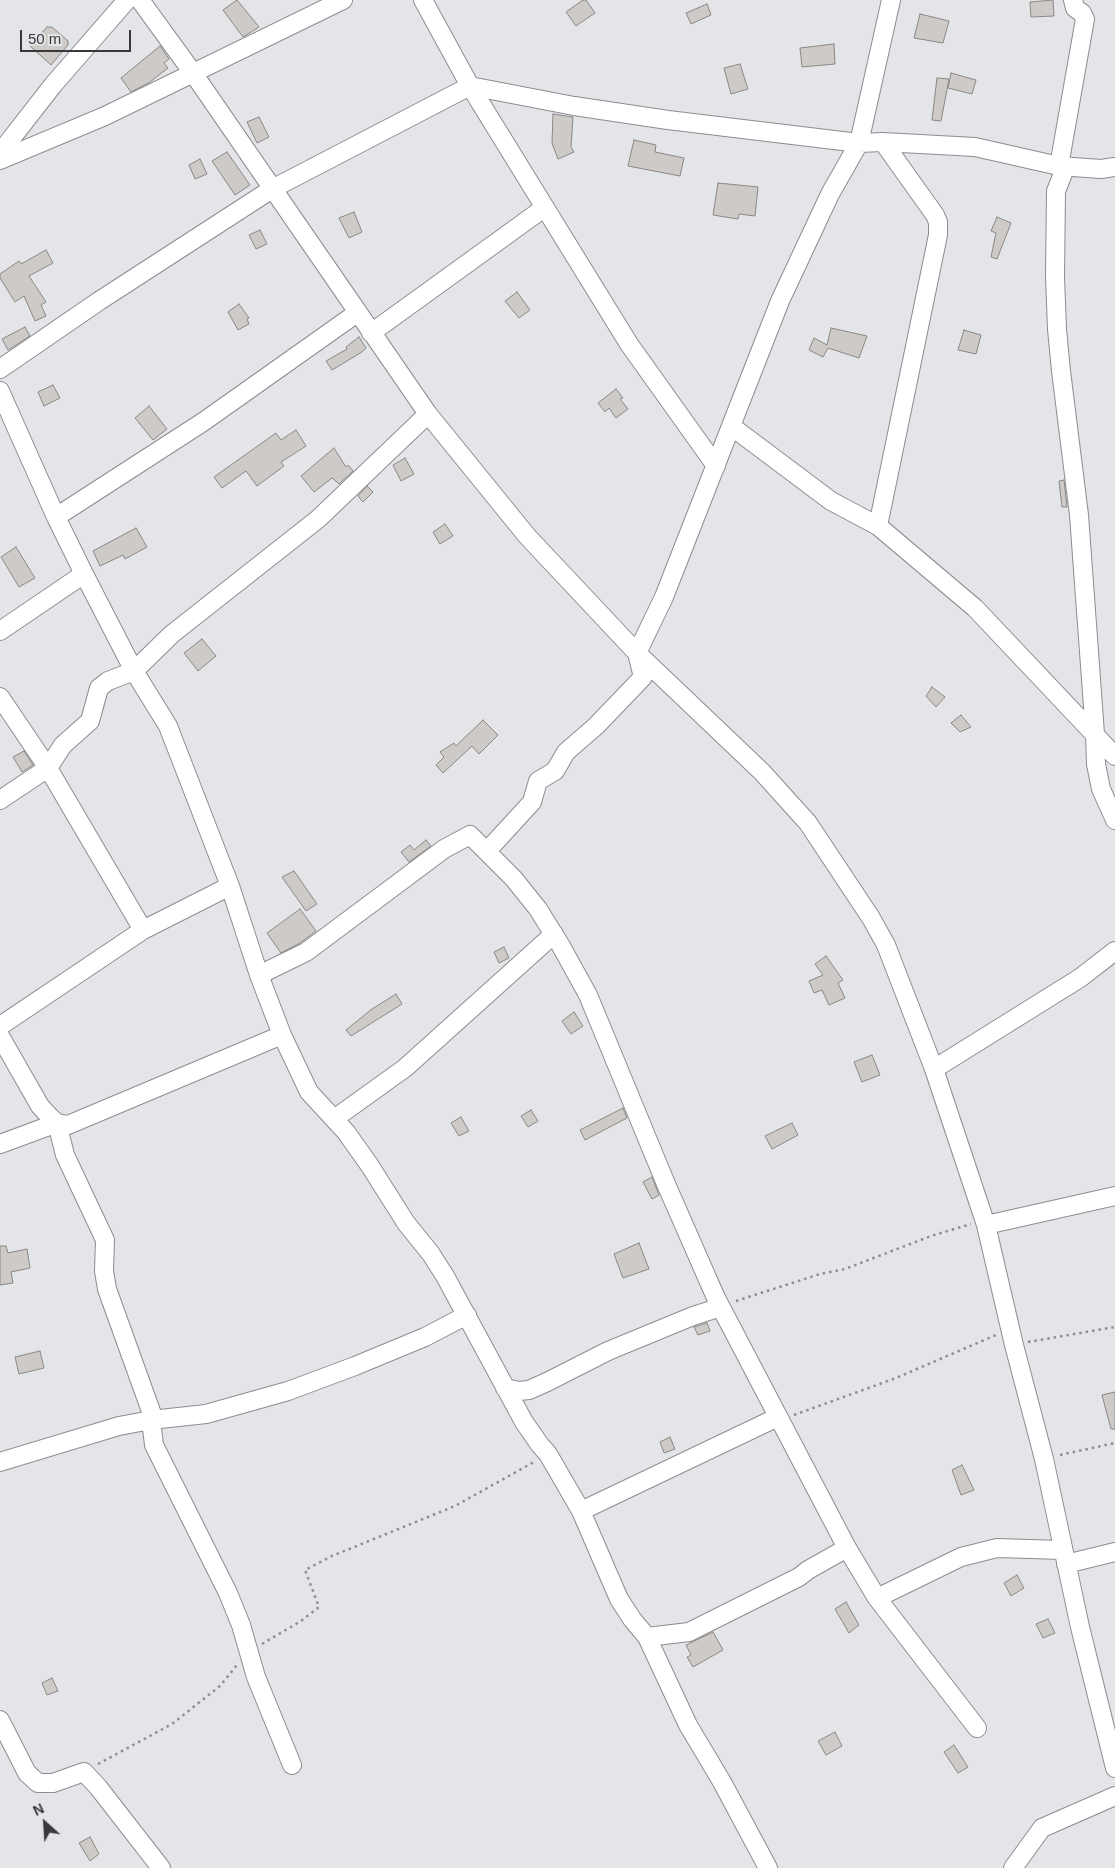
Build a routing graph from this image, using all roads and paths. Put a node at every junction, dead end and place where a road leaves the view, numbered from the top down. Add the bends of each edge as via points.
1 (127, 0) edge
2 (140, 0) edge
3 (343, 0) edge
4 (423, 0) edge
5 (891, 0) edge
6 (1073, 0) edge
7 (193, 72) junction
8 (470, 86) junction
9 (883, 142) junction
10 (859, 143) junction
11 (0, 152) edge
12 (0, 160) edge
13 (1062, 166) junction
14 (1115, 167) edge
15 (272, 189) junction
16 (544, 208) junction
17 (357, 313) junction
18 (371, 333) junction
19 (0, 369) edge
20 (0, 391) edge
21 (428, 414) junction
22 (731, 426) junction
23 (716, 466) junction
24 (56, 517) junction
25 (878, 526) junction
26 (84, 574) junction
27 (0, 631) edge
28 (637, 653) junction
29 (134, 671) junction
30 (0, 697) edge
31 (1095, 734) junction
32 (1115, 756) edge
33 (48, 768) junction
34 (0, 800) edge
35 (1115, 820) edge
36 (487, 851) junction
37 (230, 886) junction
38 (143, 930) junction
39 (554, 934) junction
40 (1115, 951) edge
41 (259, 975) junction
42 (0, 1026) edge
43 (282, 1034) junction
44 (0, 1036) edge
45 (934, 1069) junction
46 (334, 1119) junction
47 (57, 1122) junction
48 (0, 1144) edge
49 (1115, 1196) edge
50 (986, 1223) junction
51 (721, 1307) junction
52 (467, 1315) junction
53 (1115, 1327) edge
54 (1012, 1338) junction
55 (505, 1388) junction
56 (778, 1417) junction
57 (151, 1420) junction
58 (1115, 1443) edge
59 (548, 1454) junction
60 (1044, 1459) junction
61 (0, 1462) edge
62 (581, 1511) junction
63 (847, 1548) junction
64 (1115, 1552) edge
65 (1065, 1557) junction
66 (877, 1598) junction
67 (648, 1637) junction
68 (249, 1650) junction
69 (0, 1720) edge
70 (978, 1728) dead end
71 (292, 1765) dead end
72 (1115, 1768) edge
73 (84, 1772) junction
74 (1115, 1796) edge
75 (1015, 1867) edge
76 (161, 1868) edge
77 (768, 1868) edge

1 - 11 street
2 - 7 street
3 - 7 street
4 - 8 street
5 - 10 street
6 - 13 street via 1075,8 1085,19
7 - 12 street via 105,116
7 - 15 street
8 - 10 street via 668,120
8 - 15 street
8 - 16 street
9 - 10 street
9 - 13 street via 975,147
9 - 25 street via 935,215 938,234
10 - 22 street via 830,194 780,300
13 - 14 street
13 - 31 street via 1056,191 1057,329 1080,515
15 - 17 street
15 - 19 street
16 - 18 street
16 - 23 street via 629,344
17 - 18 street
17 - 24 street via 203,422
18 - 21 street
20 - 24 street
21 - 28 street via 527,536
21 - 29 street via 318,519 172,634
22 - 23 street
22 - 25 street via 831,501
23 - 28 street via 664,597
24 - 26 street
25 - 31 street via 975,608
26 - 27 street
26 - 29 street
28 - 36 street via 643,677 566,752 555,771 538,782 532,802
28 - 45 street via 762,772 808,823 886,945
29 - 33 street via 108,680 99,688 90,721 64,745
29 - 37 street via 168,726
30 - 33 street
31 - 32 street
31 - 35 street via 1101,789
33 - 34 street
33 - 38 street
36 - 39 street via 514,879
36 - 41 street via 470,835 444,849 306,952
37 - 38 street
37 - 41 street
38 - 42 street
39 - 46 street via 405,1068
39 - 51 street via 588,995
40 - 45 street via 1080,978
41 - 43 street
43 - 46 street via 308,1092
43 - 47 street via 77,1122 68,1125
44 - 47 street via 40,1106
45 - 50 street
46 - 52 street via 431,1254
47 - 48 street
47 - 57 street via 66,1156 105,1240 107,1289 152,1414
49 - 50 street
50 - 51 path via 931,1236 845,1269 820,1274
50 - 54 street
51 - 55 street via 608,1351 529,1390
51 - 56 street
52 - 55 street
52 - 57 street via 364,1363 288,1391 206,1414
53 - 54 path
54 - 56 path via 995,1335 896,1378 786,1418
54 - 60 street
55 - 59 street via 524,1422
56 - 62 street
56 - 63 street
57 - 61 street via 119,1426
57 - 68 street via 154,1445 228,1593
58 - 60 path
59 - 62 street
59 - 68 path via 455,1506 305,1570 319,1607
60 - 65 street
62 - 67 street via 619,1599
63 - 66 street
63 - 67 street via 799,1578 689,1632
64 - 65 street
65 - 66 street via 997,1548 961,1557
65 - 72 street
66 - 70 street
67 - 77 street via 688,1725
68 - 71 street via 256,1677
68 - 73 path via 220,1686 172,1724
69 - 73 street via 27,1773 38,1783 52,1783
73 - 76 street
74 - 75 street via 1042,1828

